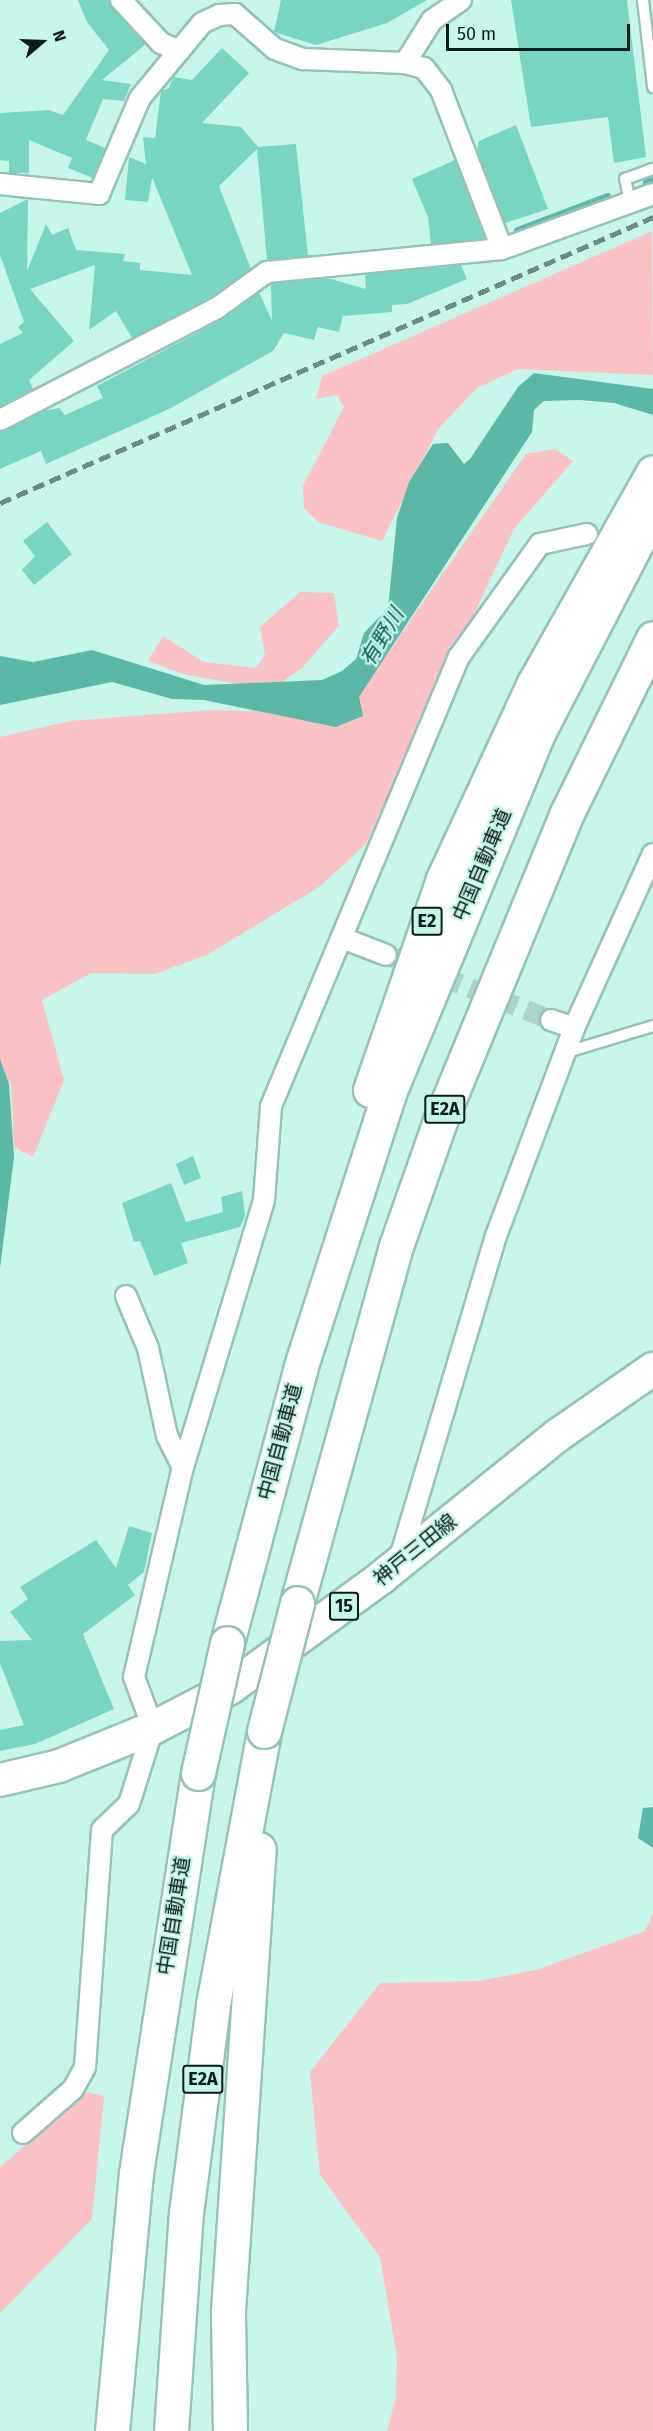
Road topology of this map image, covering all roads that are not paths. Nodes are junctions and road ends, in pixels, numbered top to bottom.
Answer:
1 (121, 0) edge
2 (643, 0) edge
3 (459, 1) edge
4 (179, 51) junction
5 (405, 63) junction
6 (653, 87) edge
7 (653, 169) edge
8 (0, 184) edge
9 (653, 194) edge
10 (630, 202) junction
11 (502, 249) junction
12 (0, 420) edge
13 (653, 472) edge
14 (643, 509) edge
15 (587, 534) dead end
16 (653, 638) edge
17 (653, 685) edge
18 (653, 854) edge
19 (342, 938) junction
20 (386, 955) tunnel mouth
21 (551, 1020) tunnel mouth
22 (653, 1026) edge
23 (574, 1028) junction
24 (564, 1054) junction
25 (126, 1296) dead end
26 (653, 1369) edge
27 (355, 1384) junction
28 (183, 1467) junction
29 (399, 1561) junction
30 (153, 1728) junction
31 (264, 1731) junction
32 (0, 1780) edge
33 (23, 2133) dead end
34 (112, 2431) edge
35 (171, 2431) edge
36 (230, 2431) edge

1 - 4 street
2 - 6 lane
3 - 5 street
4 - 5 street
4 - 8 street
5 - 11 street
7 - 10 lane
9 - 10 street
10 - 11 street
11 - 12 street
13 - 14 highway, 中国自動車道
14 - 34 highway, 中国自動車道, bridge
15 - 19 street
16 - 27 highway, E2A
17 - 27 highway
18 - 23 street
19 - 20 street
19 - 28 street
21 - 23 street
22 - 24 lane
23 - 24 street
24 - 29 street
25 - 28 street
26 - 29 main road, 神戸三田線 / 15
27 - 31 highway, E2A, bridge
28 - 30 street
29 - 30 main road, 神戸三田線 / 15
30 - 32 main road, 神戸三田線 / 15
30 - 33 street
31 - 35 highway, E2A
31 - 36 highway

